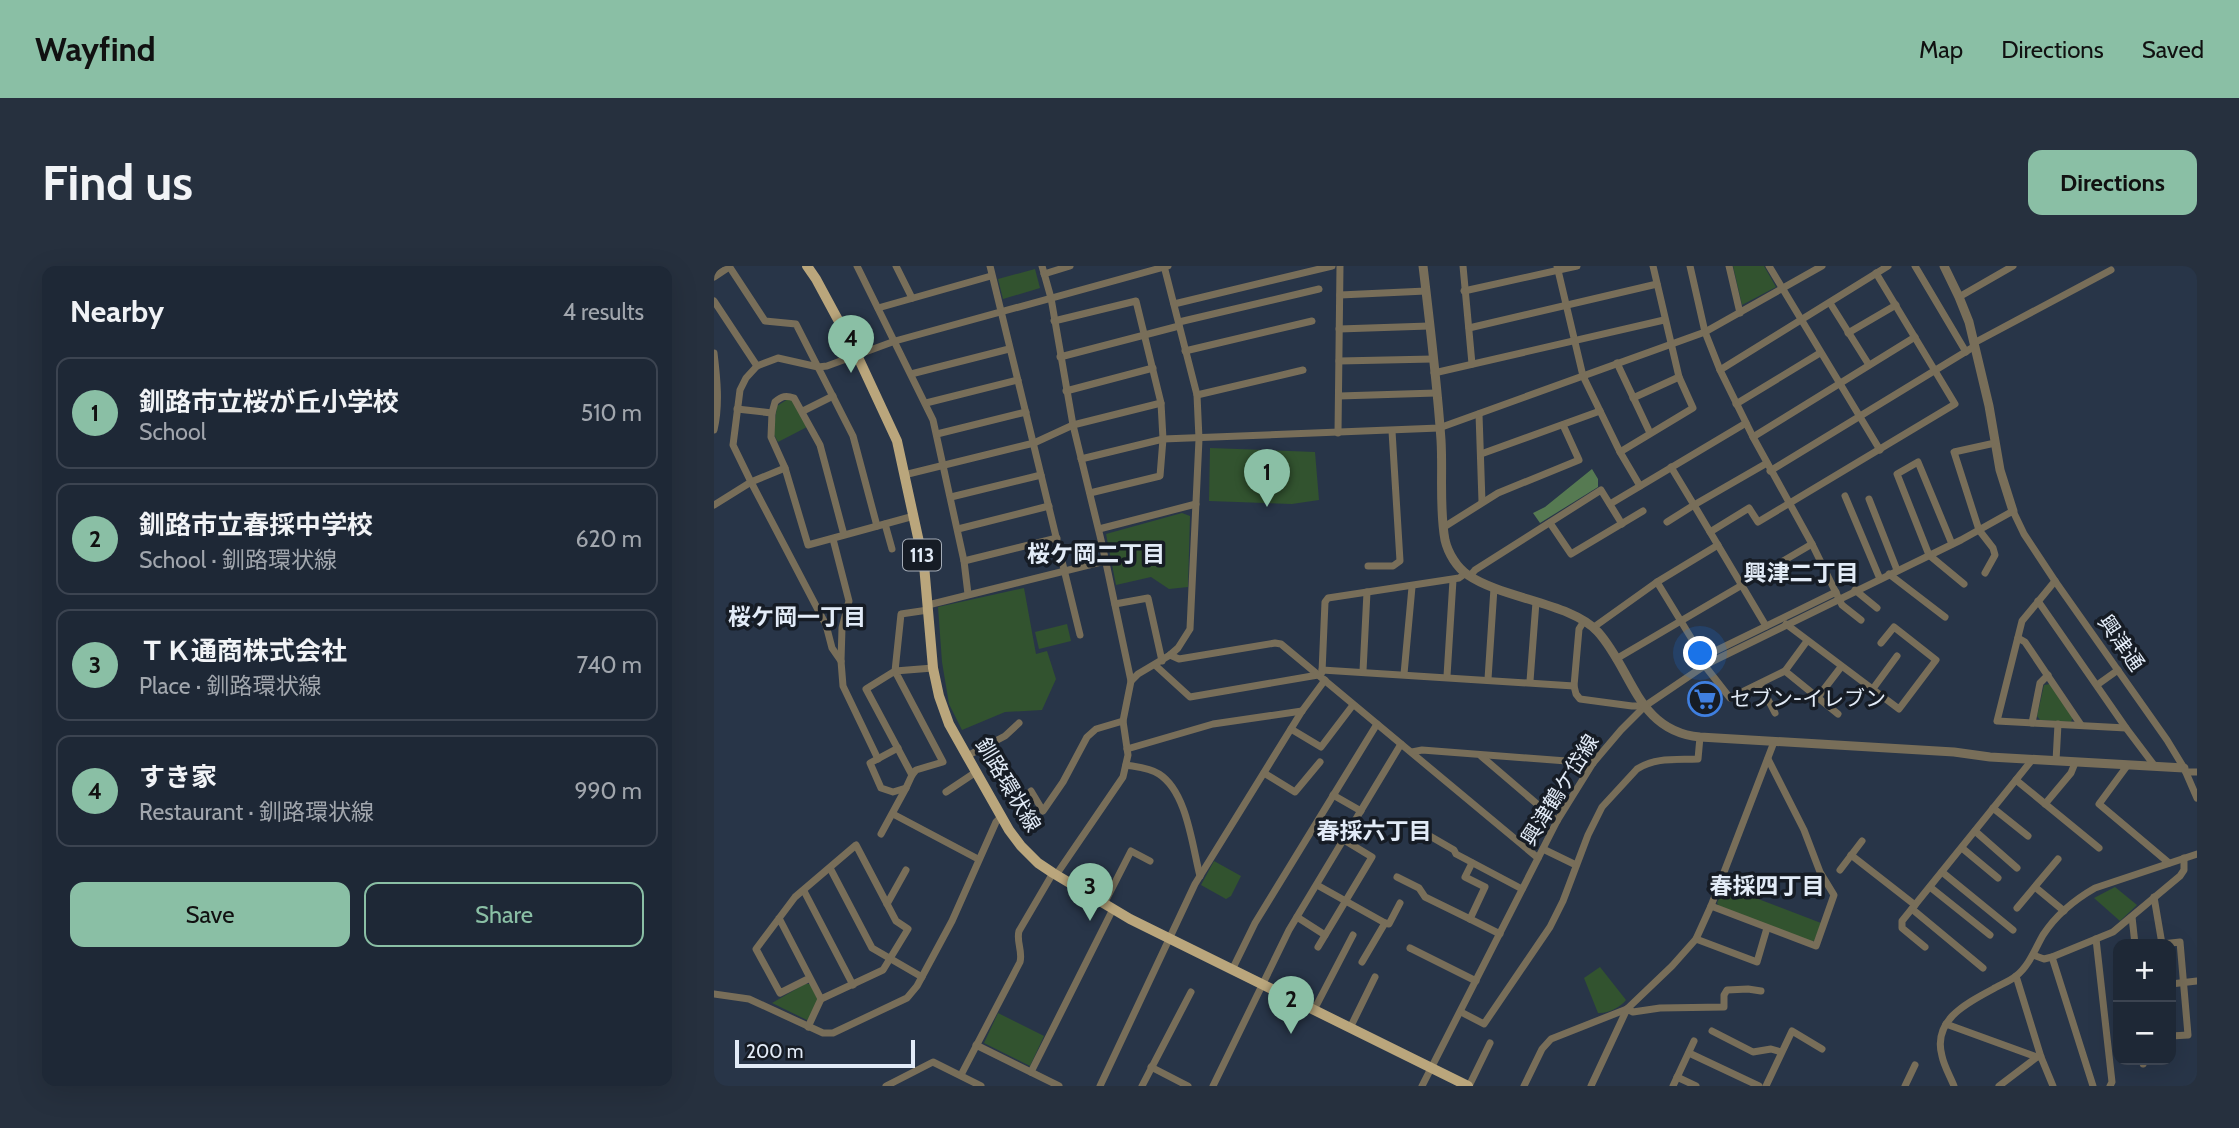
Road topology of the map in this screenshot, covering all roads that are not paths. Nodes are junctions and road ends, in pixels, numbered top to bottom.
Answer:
1 (807, 266) edge
2 (857, 266) edge
3 (990, 266) edge
4 (1070, 266) edge
5 (1166, 266) edge
6 (1332, 266) edge
7 (1340, 266) edge
8 (1423, 266) edge
9 (1462, 266) edge
10 (1577, 266) edge
11 (1653, 266) edge
12 (1689, 266) edge
13 (1729, 266) edge
14 (1769, 266) edge
15 (1822, 266) edge
16 (1888, 266) edge
17 (1915, 266) edge
18 (1944, 266) edge
19 (2013, 266) edge
20 (729, 267) edge
21 (900, 267) edge
22 (1317, 268) edge
23 (1558, 268) edge
24 (1043, 270) edge
25 (2112, 270) dead end
26 (1876, 274) junction
27 (991, 276) junction
28 (714, 277) edge
29 (1657, 284) junction
30 (1319, 289) dead end
31 (1782, 289) junction
32 (1426, 291) junction
33 (1464, 291) junction
34 (1340, 295) junction
35 (1959, 297) junction
36 (912, 298) junction
37 (1051, 298) junction
38 (714, 301) edge
39 (1830, 303) junction
40 (1174, 304) junction
41 (1565, 305) junction
42 (1896, 305) junction
43 (878, 308) junction
44 (1001, 312) junction
45 (1740, 313) junction
46 (1664, 320) junction
47 (1801, 320) junction
48 (1054, 321) junction
49 (1312, 321) dead end
50 (1179, 324) junction
51 (1429, 326) junction
52 (1469, 328) junction
53 (1339, 329) junction
54 (1705, 332) junction
55 (1849, 333) junction
56 (1144, 335) junction
57 (1915, 337) junction
58 (895, 341) junction
59 (1575, 341) junction
60 (1670, 345) junction
61 (1975, 345) junction
62 (1009, 349) junction
63 (1185, 351) junction
64 (1820, 352) junction
65 (1966, 352) junction
66 (714, 353) edge
67 (857, 355) junction
68 (1059, 357) junction
69 (1433, 359) junction
70 (1339, 361) junction
71 (1617, 363) junction
72 (1472, 364) junction
73 (1869, 365) junction
74 (757, 366) junction
75 (818, 367) junction
76 (1153, 369) junction
77 (1303, 370) dead end
78 (1720, 370) junction
79 (1935, 371) junction
80 (1434, 373) junction
81 (911, 374) junction
82 (1583, 376) junction
83 (1679, 377) junction
84 (1018, 380) junction
85 (1839, 384) junction
86 (1066, 391) junction
87 (1436, 393) junction
88 (1196, 395) junction
89 (833, 396) junction
90 (1339, 396) junction
91 (1633, 398) junction
92 (1161, 402) junction
93 (926, 403) junction
94 (1736, 404) junction
95 (737, 409) junction
96 (803, 411) junction
97 (1600, 411) junction
98 (1026, 412) junction
99 (772, 413) junction
100 (1479, 414) junction
101 (1858, 416) junction
102 (1746, 423) junction
103 (1073, 425) junction
104 (1563, 425) junction
105 (1439, 428) junction
106 (714, 430) edge
107 (1392, 431) junction
108 (1338, 433) junction
109 (1650, 433) junction
110 (937, 434) junction
111 (1752, 436) junction
112 (1163, 439) junction
113 (1199, 439) junction
114 (1034, 443) junction
115 (1995, 443) junction
116 (1880, 450) junction
117 (1620, 452) junction
118 (1481, 454) junction
119 (1081, 459) junction
120 (944, 466) junction
121 (1671, 467) junction
122 (1768, 467) junction
123 (785, 468) junction
124 (904, 475) junction
125 (1041, 475) junction
126 (751, 482) junction
127 (1640, 486) junction
128 (1090, 493) junction
129 (1845, 496) dead end
130 (951, 497) junction
131 (1869, 499) dead end
132 (1482, 502) junction
133 (1196, 504) junction
134 (1610, 504) junction
135 (1790, 504) junction
136 (714, 505) edge
137 (1694, 505) junction
138 (1049, 506) junction
139 (1643, 511) dead end
140 (2013, 511) junction
141 (914, 516) junction
142 (1667, 522) dead end
143 (1550, 523) junction
144 (1622, 524) junction
145 (881, 525) junction
146 (1444, 527) junction
147 (958, 529) junction
148 (1098, 529) junction
149 (1979, 530) junction
150 (1710, 532) junction
151 (844, 535) junction
152 (1057, 538) junction
153 (833, 539) junction
154 (1812, 544) junction
155 (1952, 544) junction
156 (1718, 545) junction
157 (892, 549) dead end
158 (1929, 555) junction
159 (964, 561) junction
160 (1105, 561) junction
161 (1368, 566) dead end
162 (1897, 570) junction
163 (1065, 571) junction
164 (1985, 573) dead end
165 (1889, 574) junction
166 (1468, 575) junction
167 (1880, 579) junction
168 (1453, 580) junction
169 (2055, 581) junction
170 (1657, 582) junction
171 (1964, 584) dead end
172 (1740, 585) junction
173 (1412, 587) junction
174 (1494, 588) junction
175 (1855, 590) junction
176 (1367, 592) junction
177 (968, 594) junction
178 (1838, 595) junction
179 (2038, 601) junction
180 (1536, 602) junction
181 (1115, 604) junction
182 (928, 608) junction
183 (1877, 608) dead end
184 (1945, 617) dead end
185 (1681, 620) junction
186 (1861, 620) dead end
187 (1584, 621) junction
188 (1786, 624) junction
189 (1766, 626) junction
190 (1594, 627) junction
191 (1080, 635) dead end
192 (2018, 638) junction
193 (1807, 642) junction
194 (1881, 643) dead end
195 (1170, 655) junction
196 (1897, 656) dead end
197 (1616, 659) junction
198 (841, 661) junction
199 (1705, 662) junction
200 (1159, 663) junction
201 (1841, 667) junction
202 (933, 668) junction
203 (2118, 670) junction
204 (895, 671) junction
205 (1363, 671) junction
206 (1785, 671) junction
207 (1404, 674) junction
208 (2048, 675) junction
209 (1322, 676) junction
210 (1447, 676) junction
211 (1488, 679) junction
212 (1131, 681) junction
213 (1530, 681) junction
214 (1760, 684) junction
215 (1574, 685) junction
216 (2097, 685) junction
217 (1872, 690) junction
218 (1818, 697) junction
219 (1353, 705) junction
220 (1645, 706) junction
221 (1302, 711) junction
222 (1775, 713) dead end
223 (1838, 714) dead end
224 (1123, 720) junction
225 (1019, 723) dead end
226 (2032, 723) junction
227 (1377, 724) junction
228 (2058, 724) junction
229 (2081, 725) junction
230 (2126, 728) junction
231 (1291, 729) junction
232 (1700, 737) junction
233 (1774, 742) junction
234 (1401, 744) junction
235 (898, 748) junction
236 (1127, 749) junction
237 (1412, 752) junction
238 (1480, 755) junction
239 (967, 756) junction
240 (878, 758) junction
241 (1768, 759) junction
242 (2032, 760) junction
243 (2056, 761) junction
244 (1320, 762) dead end
245 (1593, 763) junction
246 (2075, 763) junction
247 (1126, 765) junction
248 (2154, 765) junction
249 (2127, 766) junction
250 (2185, 770) junction
251 (976, 772) junction
252 (2197, 772) edge
253 (1264, 773) junction
254 (912, 775) junction
255 (2016, 780) junction
256 (906, 788) junction
257 (1031, 791) dead end
258 (946, 792) dead end
259 (1333, 795) junction
260 (2197, 798) edge
261 (2045, 804) junction
262 (1993, 808) junction
263 (1362, 811) junction
264 (893, 814) junction
265 (1002, 816) junction
266 (1557, 821) junction
267 (1416, 828) dead end
268 (1975, 831) junction
269 (881, 834) dead end
270 (2028, 836) dead end
271 (1344, 840) junction
272 (1862, 841) dead end
273 (1962, 848) junction
274 (2099, 848) dead end
275 (1543, 849) junction
276 (1851, 855) junction
277 (2197, 855) edge
278 (1538, 858) junction
279 (2184, 858) junction
280 (978, 859) junction
281 (2058, 859) dead end
282 (1150, 861) dead end
283 (1472, 863) junction
284 (2169, 863) junction
285 (1576, 865) junction
286 (830, 868) junction
287 (2017, 868) dead end
288 (906, 870) dead end
289 (1840, 870) dead end
290 (1942, 872) junction
291 (1055, 874) junction
292 (1200, 876) junction
293 (1397, 877) dead end
294 (1998, 877) dead end
295 (1317, 885) junction
296 (1930, 887) junction
297 (2035, 887) junction
298 (1522, 890) junction
299 (804, 891) junction
300 (2154, 897) junction
301 (1345, 902) junction
302 (1400, 903) dead end
303 (887, 904) junction
304 (1108, 906) junction
305 (1711, 906) junction
306 (1914, 907) junction
307 (2017, 908) dead end
308 (2064, 911) junction
309 (1297, 917) junction
310 (2132, 917) junction
311 (779, 918) junction
312 (1470, 919) junction
313 (1385, 923) junction
314 (1767, 928) junction
315 (2013, 930) dead end
316 (1325, 934) junction
317 (1500, 934) junction
318 (1353, 936) dead end
319 (1990, 936) dead end
320 (1168, 939) junction
321 (1696, 939) junction
322 (2096, 939) junction
323 (2134, 939) edge
324 (1318, 947) dead end
325 (1925, 947) dead end
326 (1410, 948) dead end
327 (2033, 955) junction
328 (2052, 957) junction
329 (892, 958) junction
330 (1362, 962) dead end
331 (1983, 968) dead end
332 (1232, 970) junction
333 (2016, 976) junction
334 (922, 977) junction
335 (1375, 977) dead end
336 (810, 978) junction
337 (1476, 981) junction
338 (2197, 981) edge
339 (2184, 983) junction
340 (2176, 984) edge
341 (853, 985) junction
342 (1262, 985) junction
343 (1761, 991) dead end
344 (1191, 992) dead end
345 (714, 994) edge
346 (821, 999) junction
347 (1627, 1009) junction
348 (1314, 1010) junction
349 (1461, 1013) junction
350 (1946, 1024) junction
351 (808, 1027) junction
352 (1350, 1028) junction
353 (1712, 1031) dead end
354 (2176, 1036) edge
355 (1694, 1041) dead end
356 (1490, 1043) dead end
357 (976, 1045) junction
358 (1822, 1049) dead end
359 (1781, 1052) junction
360 (1689, 1053) junction
361 (2039, 1057) junction
362 (1915, 1065) dead end
363 (1151, 1067) junction
364 (1431, 1068) junction
365 (1031, 1072) junction
366 (961, 1075) junction
367 (1677, 1077) junction
368 (896, 1082) junction
369 (886, 1086) edge
370 (904, 1086) edge
371 (981, 1086) edge
372 (1059, 1086) edge
373 (1100, 1086) edge
374 (1142, 1086) edge
375 (1188, 1086) edge
376 (1213, 1086) edge
377 (1422, 1086) edge
378 (1469, 1086) edge
379 (1524, 1086) edge
380 (1591, 1086) edge
381 (1672, 1086) edge
382 (1696, 1086) edge
383 (1759, 1086) edge
384 (1766, 1086) edge
385 (1905, 1086) edge
386 (1954, 1086) edge
387 (1998, 1086) edge
388 (2053, 1086) edge
389 (2093, 1086) edge
390 (2110, 1086) edge

1 - 67 main road, 釧路環状線 / 113
2 - 43 street
3 - 27 street
4 - 24 street
5 - 37 street
5 - 40 street
6 - 22 street
7 - 34 street
8 - 32 street
9 - 33 street
10 - 23 street
11 - 29 street
12 - 54 street
13 - 45 street
14 - 31 street
15 - 31 street
16 - 26 street
17 - 65 street
18 - 35 street
19 - 35 street
20 - 28 street
20 - 75 street
21 - 36 street
22 - 40 street
23 - 33 street
23 - 41 street
24 - 37 street
25 - 61 street
26 - 39 street
26 - 42 street
27 - 36 street
27 - 44 street
29 - 41 street
29 - 46 street
30 - 50 street
31 - 45 street
31 - 47 street
32 - 34 street
32 - 51 street
33 - 52 street
34 - 53 street
35 - 61 street
36 - 43 street
37 - 44 street
37 - 48 street
38 - 74 street
39 - 47 street
39 - 55 street
40 - 50 street
41 - 52 street
41 - 59 street
42 - 55 street
42 - 57 street
43 - 58 street
44 - 58 street
44 - 62 street
45 - 54 street
46 - 59 street
46 - 60 street
47 - 64 street
47 - 78 street
48 - 56 street
48 - 68 street
49 - 63 street
50 - 56 street
50 - 63 street
51 - 53 street
51 - 69 street
52 - 72 street
53 - 70 street
54 - 60 street
54 - 78 street
55 - 73 street
56 - 68 street
56 - 76 street
57 - 73 street
57 - 79 street
58 - 67 street
58 - 81 street
59 - 72 street
59 - 82 street
60 - 71 street
60 - 83 street
61 - 65 street
61 - 115 street
62 - 81 street
62 - 84 street
63 - 88 street
64 - 85 street
64 - 94 street
65 - 79 street
66 - 106 street
67 - 75 street
67 - 124 main road, 釧路環状線 / 113
68 - 86 street
69 - 70 street
69 - 80 street
70 - 90 street
71 - 82 street
71 - 91 street
72 - 80 street
73 - 85 street
74 - 75 street
74 - 95 street
75 - 89 street
76 - 86 street
76 - 92 street
77 - 88 street
78 - 94 street
79 - 101 street
79 - 116 street
80 - 87 street
81 - 93 street
82 - 97 street
82 - 100 street
83 - 91 street
83 - 109 street
84 - 93 street
84 - 98 street
85 - 101 street
85 - 111 street
86 - 103 street
87 - 90 street
87 - 105 street
88 - 113 street
89 - 96 street
89 - 145 street
90 - 108 street
91 - 109 street
92 - 103 street
92 - 112 street
93 - 110 street
94 - 102 street
95 - 99 street
95 - 126 street
96 - 99 street
96 - 151 street
97 - 104 street
97 - 117 street
98 - 110 street
98 - 114 street
99 - 123 street
100 - 105 street
100 - 118 street
101 - 116 street
101 - 122 street
102 - 111 street
102 - 121 street
103 - 114 street
103 - 119 street
104 - 118 street
104 - 132 street
105 - 107 street
105 - 146 street
107 - 108 street
107 - 161 street
108 - 113 street
109 - 117 street
110 - 120 street
111 - 122 street
112 - 113 street
112 - 119 street
112 - 128 street
113 - 133 street
114 - 120 street
114 - 125 street
115 - 140 street
115 - 149 street
116 - 135 street
117 - 127 street
118 - 132 street
119 - 128 street
120 - 124 street
120 - 130 street
121 - 127 street
121 - 137 street
122 - 135 street
122 - 137 street
123 - 126 street
123 - 153 street
124 - 141 main road, 釧路環状線 / 113
125 - 130 street
125 - 138 street
126 - 136 street
126 - 198 street
127 - 134 street
128 - 148 street
129 - 167 street
130 - 147 street
131 - 162 street
132 - 146 street
133 - 148 street
133 - 195 street
134 - 143 street
134 - 144 street
135 - 150 street
135 - 154 street
137 - 142 street
137 - 150 street
138 - 147 street
138 - 152 street
139 - 144 street
140 - 149 street, 興津鶴ケ岱線
140 - 169 street, 興津通
141 - 145 street
141 - 182 main road, 釧路環状線 / 113
143 - 144 street
143 - 166 street
145 - 151 street
145 - 157 street
146 - 166 street
147 - 159 street
148 - 160 street
149 - 155 street, 興津鶴ケ岱線
149 - 164 street
150 - 156 street
151 - 153 street
152 - 159 street
152 - 163 street
153 - 198 street
154 - 172 street
154 - 178 street
155 - 158 street, 興津鶴ケ岱線
155 - 158 street
156 - 170 street
156 - 172 street
158 - 162 street, 興津鶴ケ岱線
158 - 171 street
159 - 177 street
160 - 163 street
160 - 181 street
162 - 165 street, 興津鶴ケ岱線
163 - 177 street
163 - 191 street
165 - 167 street, 興津鶴ケ岱線
165 - 184 street
166 - 168 street
166 - 174 street
167 - 175 street, 興津鶴ケ岱線
168 - 173 street
168 - 210 street
169 - 179 street
169 - 203 street, 興津通
170 - 185 street
170 - 190 street
172 - 185 street
172 - 189 street
173 - 176 street
173 - 207 street
174 - 180 street
174 - 211 street
175 - 178 street, 興津鶴ケ岱線
175 - 183 street
176 - 205 street
176 - 209 street
177 - 182 street
178 - 186 street
178 - 188 street, 興津鶴ケ岱線
178 - 189 street
179 - 192 street
179 - 216 street
180 - 187 street
180 - 213 street
181 - 200 street
181 - 212 street
182 - 202 main road, 釧路環状線 / 113
182 - 204 street
185 - 197 street
185 - 199 street
187 - 190 street
187 - 215 street
188 - 193 street
188 - 199 street, 興津鶴ケ岱線
189 - 199 street
190 - 197 street
192 - 208 street
192 - 226 street
193 - 201 street
193 - 206 street
194 - 217 street
195 - 200 street
195 - 209 street
196 - 217 street
197 - 220 street
198 - 240 street
199 - 214 street
199 - 220 street, 興津鶴ケ岱線
200 - 209 street
200 - 212 street
201 - 217 street
201 - 218 street
202 - 204 street
202 - 239 main road, 釧路環状線 / 113
203 - 216 street
203 - 250 street, 興津通
204 - 235 street
204 - 254 street
205 - 207 street
205 - 209 street
206 - 214 street
206 - 218 street
207 - 210 street
208 - 226 street
208 - 229 street
209 - 219 street
209 - 221 street
210 - 211 street
211 - 213 street
212 - 224 street
213 - 215 street
214 - 222 street
215 - 220 street
216 - 230 street
218 - 223 street
219 - 227 street
219 - 231 street
220 - 232 street
220 - 245 street, 興津鶴ケ岱線
221 - 231 street
221 - 236 street
224 - 236 street
224 - 257 street
225 - 239 street
226 - 228 street
227 - 234 street
227 - 259 street
228 - 229 street
228 - 243 street
229 - 230 street
230 - 248 street
231 - 253 street
232 - 233 street
232 - 285 street
233 - 241 street
233 - 242 street
234 - 237 street
234 - 263 street
235 - 240 street
235 - 254 street
236 - 247 street
237 - 238 street
237 - 278 street
238 - 245 street
238 - 266 street
239 - 251 main road, 釧路環状線 / 113
240 - 256 street
241 - 305 street
241 - 314 street
242 - 243 street
242 - 255 street
243 - 246 street
244 - 253 street
245 - 266 street, 興津鶴ケ岱線
246 - 249 street
246 - 261 street
247 - 291 street
247 - 292 street
248 - 249 street
248 - 250 street
249 - 284 street
250 - 252 street
250 - 260 street, 興津通
251 - 258 street
251 - 265 main road, 釧路環状線 / 113
253 - 292 street
254 - 256 street
255 - 261 street
255 - 262 street
256 - 264 street
259 - 263 street
259 - 332 street
261 - 274 street
262 - 268 street
262 - 270 street
263 - 271 street
264 - 269 street
264 - 280 street
265 - 280 street
265 - 291 main road, 釧路環状線 / 113
266 - 275 street, 興津鶴ケ岱線
267 - 283 street
268 - 273 street
268 - 287 street
271 - 295 street
271 - 301 street
272 - 276 street
273 - 290 street
273 - 294 street
275 - 278 street, 興津鶴ケ岱線
275 - 285 street
276 - 289 street
276 - 306 street
277 - 279 street
278 - 298 street, 興津鶴ケ岱線
279 - 284 street
279 - 300 street
280 - 334 street
281 - 297 street
282 - 304 street
283 - 298 street
283 - 312 street
284 - 308 street
285 - 349 street
286 - 299 street
286 - 303 street
286 - 329 street
288 - 303 street
290 - 296 street
290 - 315 street
291 - 304 main road, 釧路環状線 / 113
291 - 357 street
292 - 320 street
293 - 312 street
295 - 301 street
295 - 309 street
296 - 306 street
296 - 319 street
297 - 307 street
297 - 308 street
298 - 317 street, 興津鶴ケ岱線
299 - 311 street
299 - 341 street
300 - 310 street
300 - 339 street
301 - 313 street
301 - 316 street
302 - 313 street
303 - 329 street
304 - 320 main road, 釧路環状線 / 113
304 - 365 street
305 - 314 street
305 - 321 street
306 - 325 street
306 - 331 street
308 - 327 street
309 - 316 street
309 - 342 street
310 - 322 street
310 - 323 street
311 - 336 street
311 - 336 street
312 - 317 street
313 - 330 street
314 - 321 street
316 - 324 street
317 - 337 street, 興津鶴ケ岱線
318 - 348 street
320 - 332 main road, 釧路環状線 / 113
320 - 373 street
321 - 347 street
322 - 328 street
322 - 390 street
326 - 337 street
327 - 328 street
327 - 333 street
328 - 389 street
329 - 334 street
329 - 341 street
332 - 342 main road, 釧路環状線 / 113
333 - 350 street
333 - 361 street
334 - 351 street
335 - 352 street
336 - 346 street
337 - 349 street, 興津鶴ケ岱線
338 - 339 street
339 - 340 street
339 - 354 street
341 - 346 street
342 - 348 main road, 釧路環状線 / 113
342 - 376 street
343 - 347 street
344 - 363 street
345 - 351 street
346 - 351 street
347 - 379 street
347 - 380 street
348 - 352 main road, 釧路環状線 / 113
349 - 364 street, 興津鶴ケ岱線
350 - 361 street
350 - 386 street
352 - 364 main road, 釧路環状線 / 113
353 - 359 street
355 - 360 street
356 - 378 street
357 - 365 street
357 - 366 street
358 - 359 street
359 - 384 street
360 - 367 street
360 - 383 street
361 - 387 street
361 - 388 street
362 - 385 street
363 - 374 street
363 - 375 street
364 - 377 street, 興津鶴ケ岱線
364 - 378 main road, 釧路環状線 / 113
365 - 372 street
366 - 368 street
366 - 371 street
367 - 381 street
367 - 382 street
368 - 369 street
368 - 370 street

